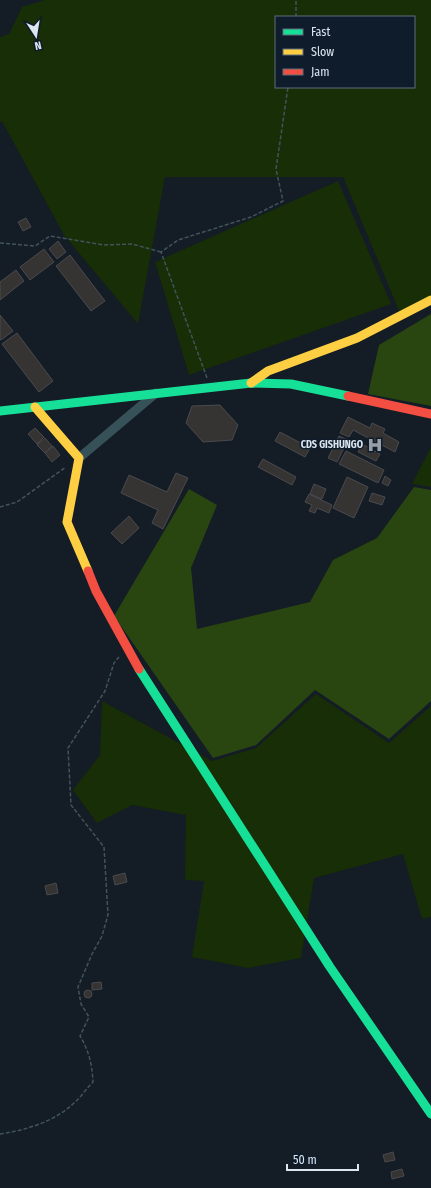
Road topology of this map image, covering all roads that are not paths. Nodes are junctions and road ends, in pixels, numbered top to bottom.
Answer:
1 (431, 300) edge
2 (251, 383) junction
3 (156, 393) junction
4 (35, 407) junction
5 (0, 411) edge
6 (431, 414) edge
7 (79, 458) junction
8 (431, 1114) edge

1 - 2 street
2 - 3 street
2 - 6 street
3 - 4 street
3 - 7 street
4 - 5 street
4 - 7 street
7 - 8 street

